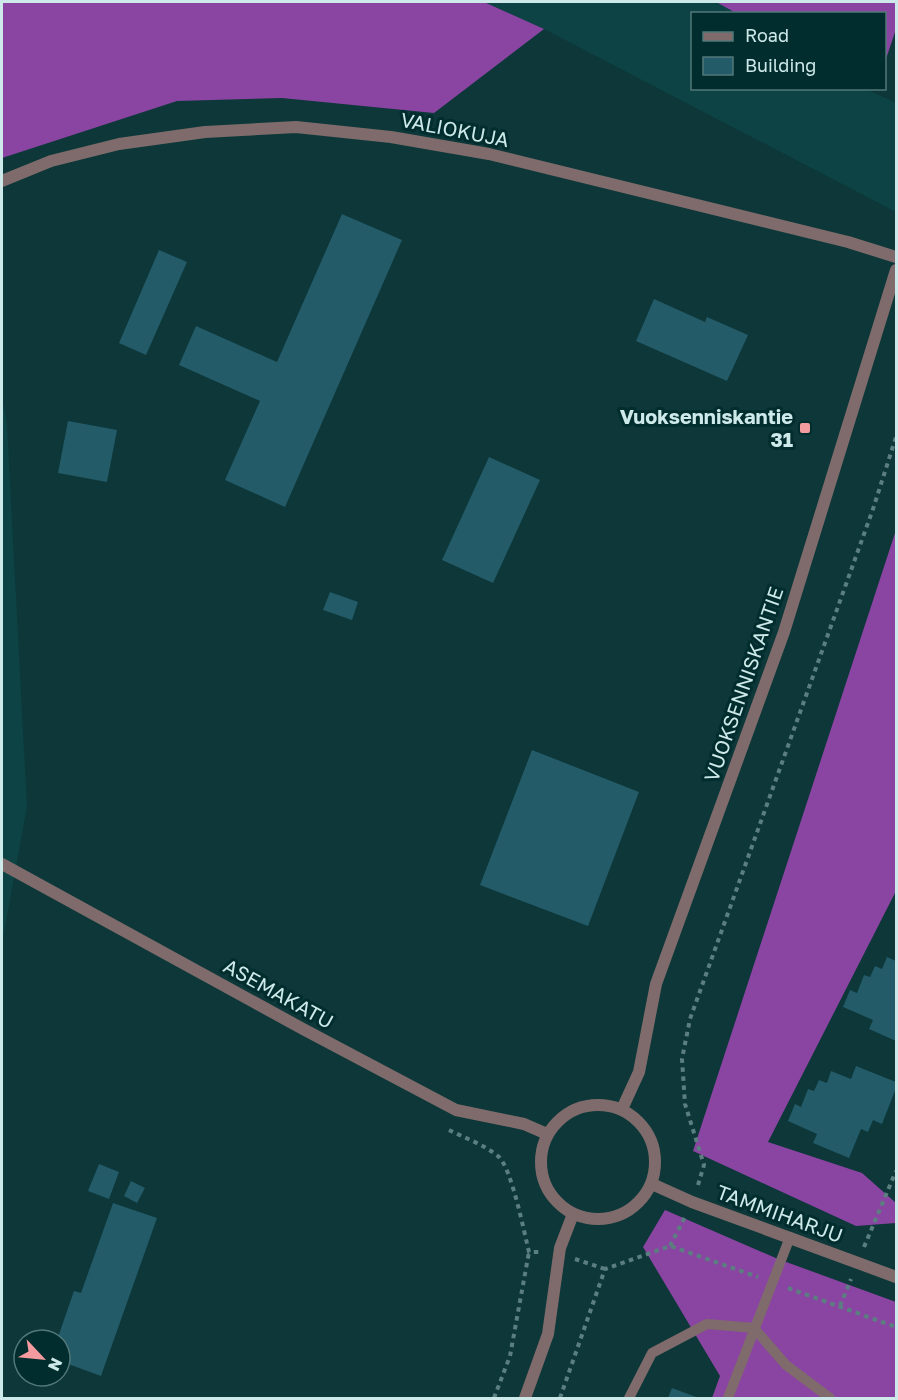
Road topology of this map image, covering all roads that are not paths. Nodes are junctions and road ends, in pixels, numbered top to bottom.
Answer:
1 (2, 181) edge
2 (897, 257) edge
3 (897, 270) edge
4 (2, 864) edge
5 (622, 1109) junction
6 (547, 1134) junction
7 (652, 1184) junction
8 (573, 1214) junction
9 (790, 1237) junction
10 (897, 1277) edge
11 (754, 1328) junction
12 (525, 1398) edge
13 (628, 1398) edge
14 (728, 1398) edge
15 (830, 1398) edge

1 - 2 street, VALIOKUJA
3 - 5 street, VUOKSENNISKANTIE
4 - 6 street, ASEMAKATU
5 - 6 street
5 - 7 street
6 - 8 street
7 - 8 street
7 - 9 street, TAMMIHARJU
8 - 12 street
9 - 10 street, TAMMIHARJU
9 - 11 lane
11 - 13 lane
11 - 14 lane
11 - 15 lane

